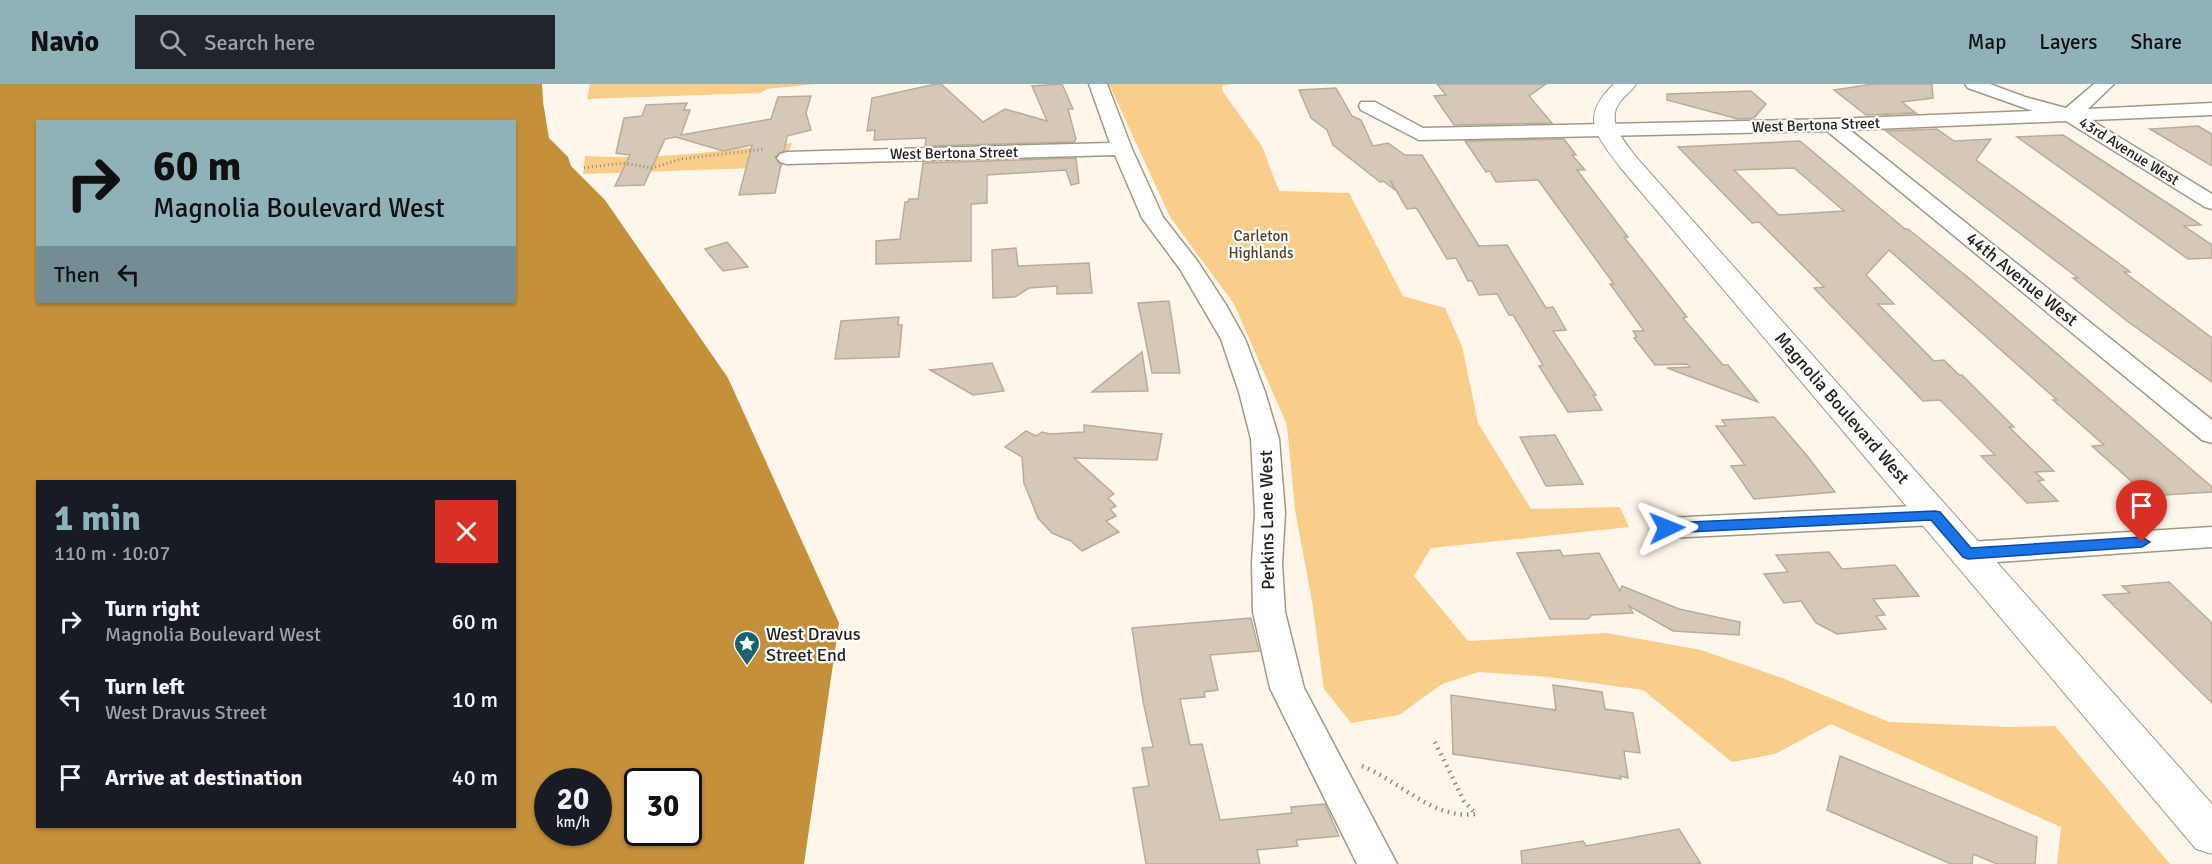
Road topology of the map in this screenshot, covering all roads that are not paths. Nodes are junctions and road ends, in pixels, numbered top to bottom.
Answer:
1 (1098, 84) edge
2 (1626, 84) edge
3 (1974, 84) edge
4 (2105, 84) edge
5 (1368, 106) dead end
6 (2212, 109) edge
7 (2070, 115) junction
8 (1832, 125) junction
9 (1604, 130) junction
10 (1122, 149) junction
11 (787, 158) dead end
12 (2212, 202) edge
13 (2212, 434) edge
14 (1935, 515) junction
15 (1667, 528) dead end
16 (2212, 537) edge
17 (1968, 553) junction
18 (2212, 835) edge
19 (1377, 864) edge

1 - 10 street, Perkins Lane West
2 - 9 street
3 - 7 street, 43rd Avenue West
4 - 7 street
5 - 9 street, West Bertona Street
6 - 7 street, West Bertona Street
7 - 8 street, West Bertona Street
7 - 12 street, 43rd Avenue West
8 - 9 street, West Bertona Street
8 - 13 street, 44th Avenue West
9 - 14 street, Magnolia Boulevard West
10 - 11 street, West Bertona Street
10 - 19 street, Perkins Lane West
14 - 15 street
14 - 17 street, Magnolia Boulevard West
16 - 17 street
17 - 18 street, Magnolia Boulevard West

